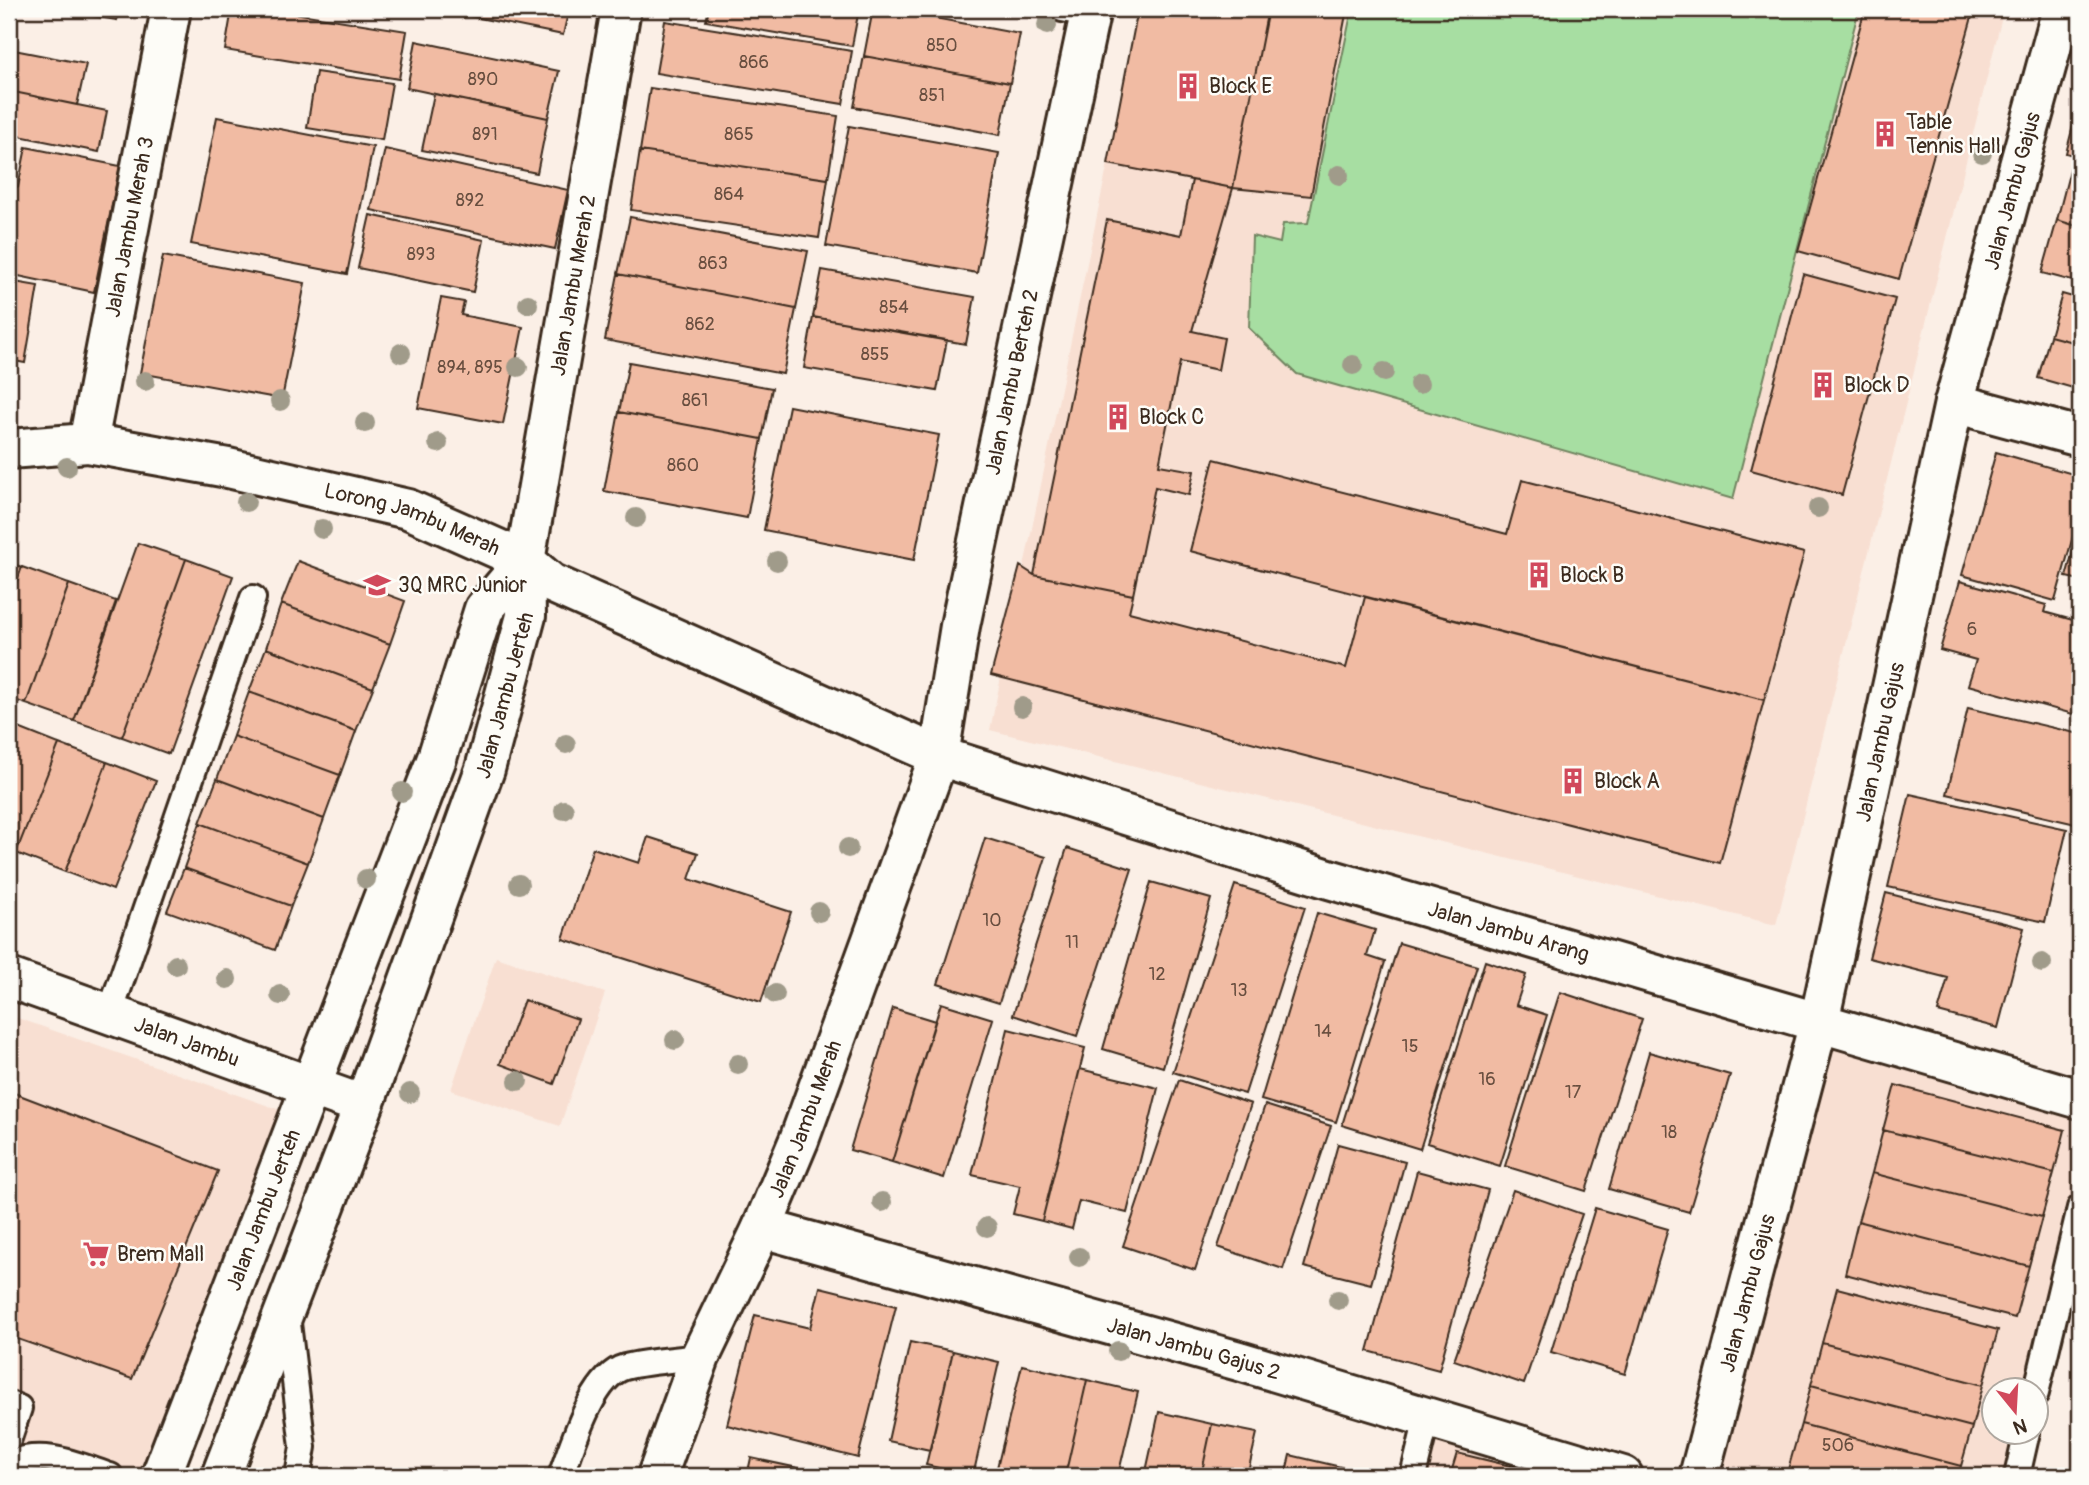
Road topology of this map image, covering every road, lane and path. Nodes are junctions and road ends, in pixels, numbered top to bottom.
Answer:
1 (172, 9) edge
2 (621, 9) edge
3 (2062, 9) edge
4 (1081, 11) edge
5 (1954, 403) junction
6 (2080, 437) edge
7 (88, 443) junction
8 (9, 449) edge
9 (525, 561) junction
10 (253, 598) dead end
11 (939, 756) junction
12 (9, 978) edge
13 (110, 1013) junction
14 (1819, 1022) junction
15 (311, 1086) junction
16 (2080, 1099) edge
17 (363, 1105) junction
18 (2080, 1208) edge
19 (762, 1228) junction
20 (286, 1307) junction
21 (700, 1357) junction
22 (2040, 1376) edge
23 (9, 1404) edge
24 (1427, 1418) junction
25 (9, 1438) edge
26 (2024, 1446) edge
27 (9, 1463) edge
28 (110, 1476) edge
29 (160, 1476) edge
30 (221, 1476) edge
31 (299, 1476) edge
32 (561, 1476) edge
33 (657, 1476) edge
34 (1413, 1476) edge
35 (1623, 1476) edge
36 (1699, 1476) edge
37 (2017, 1476) edge

1 - 7 street, Jalan Jambu Merah 3
2 - 9 street, Jalan Jambu Merah 2
3 - 5 street, Jalan Jambu Gajus
4 - 11 street, Jalan Jambu Berteh 2
5 - 6 street
5 - 14 street, Jalan Jambu Gajus
7 - 8 street, Lorong Jambu Merah
7 - 9 street, Lorong Jambu Merah
9 - 11 street, Lorong Jambu Merah
9 - 15 street, Jalan Jambu Jerteh
9 - 17 street, Jalan Jambu Jerteh
10 - 13 lane
11 - 14 street, Jalan Jambu Arang
11 - 19 street, Jalan Jambu Merah
12 - 13 street, Jalan Jambu
13 - 15 street, Jalan Jambu
14 - 16 street, Jalan Jambu Arang
14 - 36 street, Jalan Jambu Gajus
15 - 17 street, Jalan Jambu
15 - 29 street, Jalan Jambu Jerteh
17 - 20 street, Jalan Jambu Jerteh
18 - 22 lane
19 - 21 street, Jalan Jambu Merah
19 - 24 street, Jalan Jambu Gajus 2
20 - 30 street, Jalan Jambu Jerteh
20 - 31 lane
21 - 32 lane
21 - 33 street, Jalan Jambu Merah
23 - 25 lane
24 - 34 lane
24 - 35 street, Jalan Jambu Gajus 2
26 - 37 lane
27 - 28 lane

